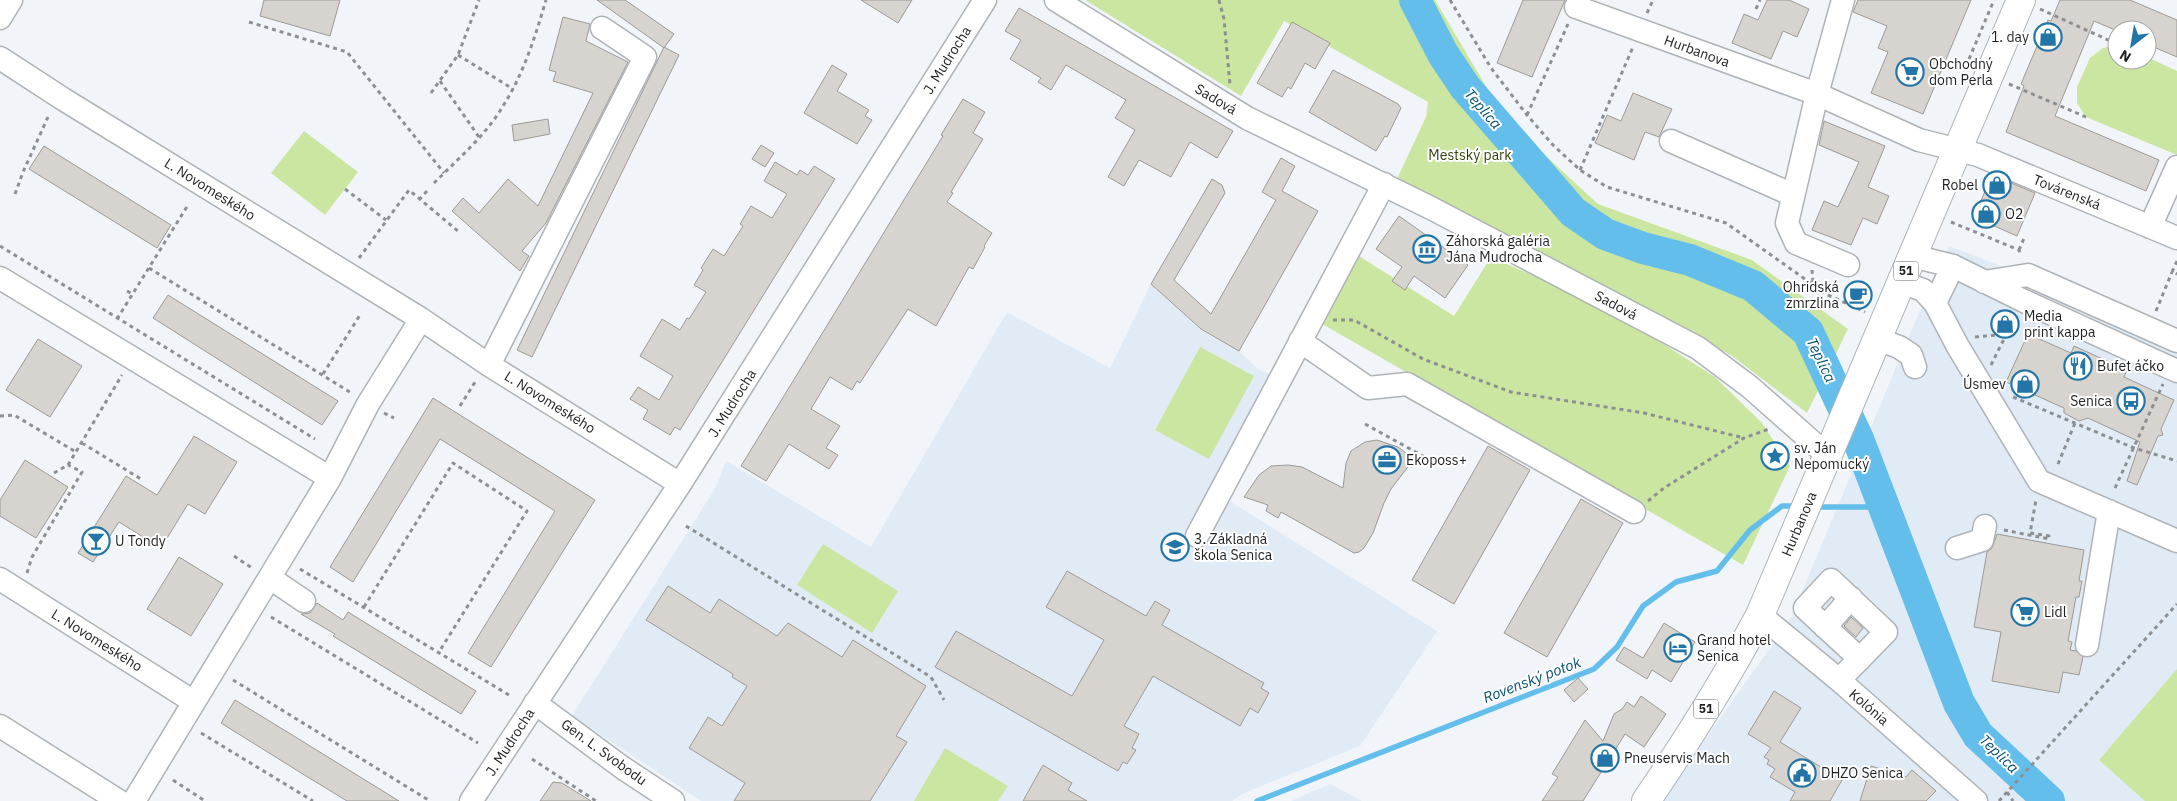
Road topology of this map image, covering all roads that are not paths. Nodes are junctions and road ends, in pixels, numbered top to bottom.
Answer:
1 (11, 0) edge
2 (985, 0) edge
3 (1056, 0) edge
4 (1843, 0) edge
5 (2031, 5) edge
6 (1576, 7) road end
7 (0, 18) edge
8 (602, 28) dead end
9 (0, 58) edge
10 (1817, 94) junction
11 (1671, 141) dead end
12 (1957, 148) junction
13 (2177, 167) edge
14 (1384, 184) junction
15 (1793, 195) junction
16 (2150, 226) junction
17 (2177, 238) edge
18 (1912, 256) junction
19 (1848, 265) dead end
20 (1952, 266) junction
21 (0, 278) edge
22 (1901, 282) junction
23 (1984, 282) junction
24 (1935, 303) junction
25 (421, 319) junction
26 (1877, 339) junction
27 (1300, 341) junction
28 (2177, 341) edge
29 (490, 365) junction
30 (1915, 367) dead end
31 (2170, 377) edge
32 (1831, 446) junction
33 (330, 478) junction
34 (680, 484) junction
35 (2109, 511) junction
36 (1634, 512) road end
37 (1985, 526) road end
38 (1197, 536) dead end
39 (2177, 541) edge
40 (1957, 548) dead end
41 (270, 578) junction
42 (0, 579) edge
43 (304, 600) dead end
44 (1760, 615) junction
45 (1838, 639) junction
46 (2087, 645) dead end
47 (1839, 680) junction
48 (194, 702) junction
49 (535, 703) junction
50 (0, 726) edge
51 (1652, 799) edge
52 (119, 801) edge
53 (134, 801) edge
54 (471, 801) edge
55 (673, 801) edge
56 (1976, 801) edge

1 - 7 street
2 - 34 street, J. Mudrocha
3 - 14 street, Sadová
4 - 10 street
5 - 12 main road, Hurbanova / 51
6 - 10 street, Hurbanova
8 - 29 street
9 - 25 street, L. Novomeského
10 - 12 street, Hurbanova
10 - 15 street
11 - 15 street
12 - 16 street, Továrenská
12 - 18 main road, Hurbanova / 51
13 - 16 street
14 - 27 street
14 - 32 street, Sadová
15 - 19 street
16 - 17 street, Továrenská
18 - 20 street
18 - 22 main road, Hurbanova / 51
20 - 23 street
20 - 24 street
21 - 33 street
22 - 24 street
22 - 26 main road, Hurbanova / 51
23 - 28 street
23 - 31 street
24 - 35 street
25 - 29 street, L. Novomeského
25 - 33 street
26 - 30 street
26 - 32 main road, Hurbanova / 51
27 - 36 street
27 - 38 street
29 - 34 street, L. Novomeského
32 - 44 main road, Hurbanova / 51
33 - 41 street
34 - 49 street, J. Mudrocha
35 - 39 street
35 - 46 street
37 - 40 street
41 - 43 street
41 - 48 street
42 - 48 street, L. Novomeského
44 - 47 street, Kolónia
44 - 51 main road, Hurbanova / 51
45 - 45 street
45 - 47 street
47 - 56 street, Kolónia
48 - 53 street
49 - 54 street, J. Mudrocha
49 - 55 street, Gen. L. Svobodu
50 - 52 street

